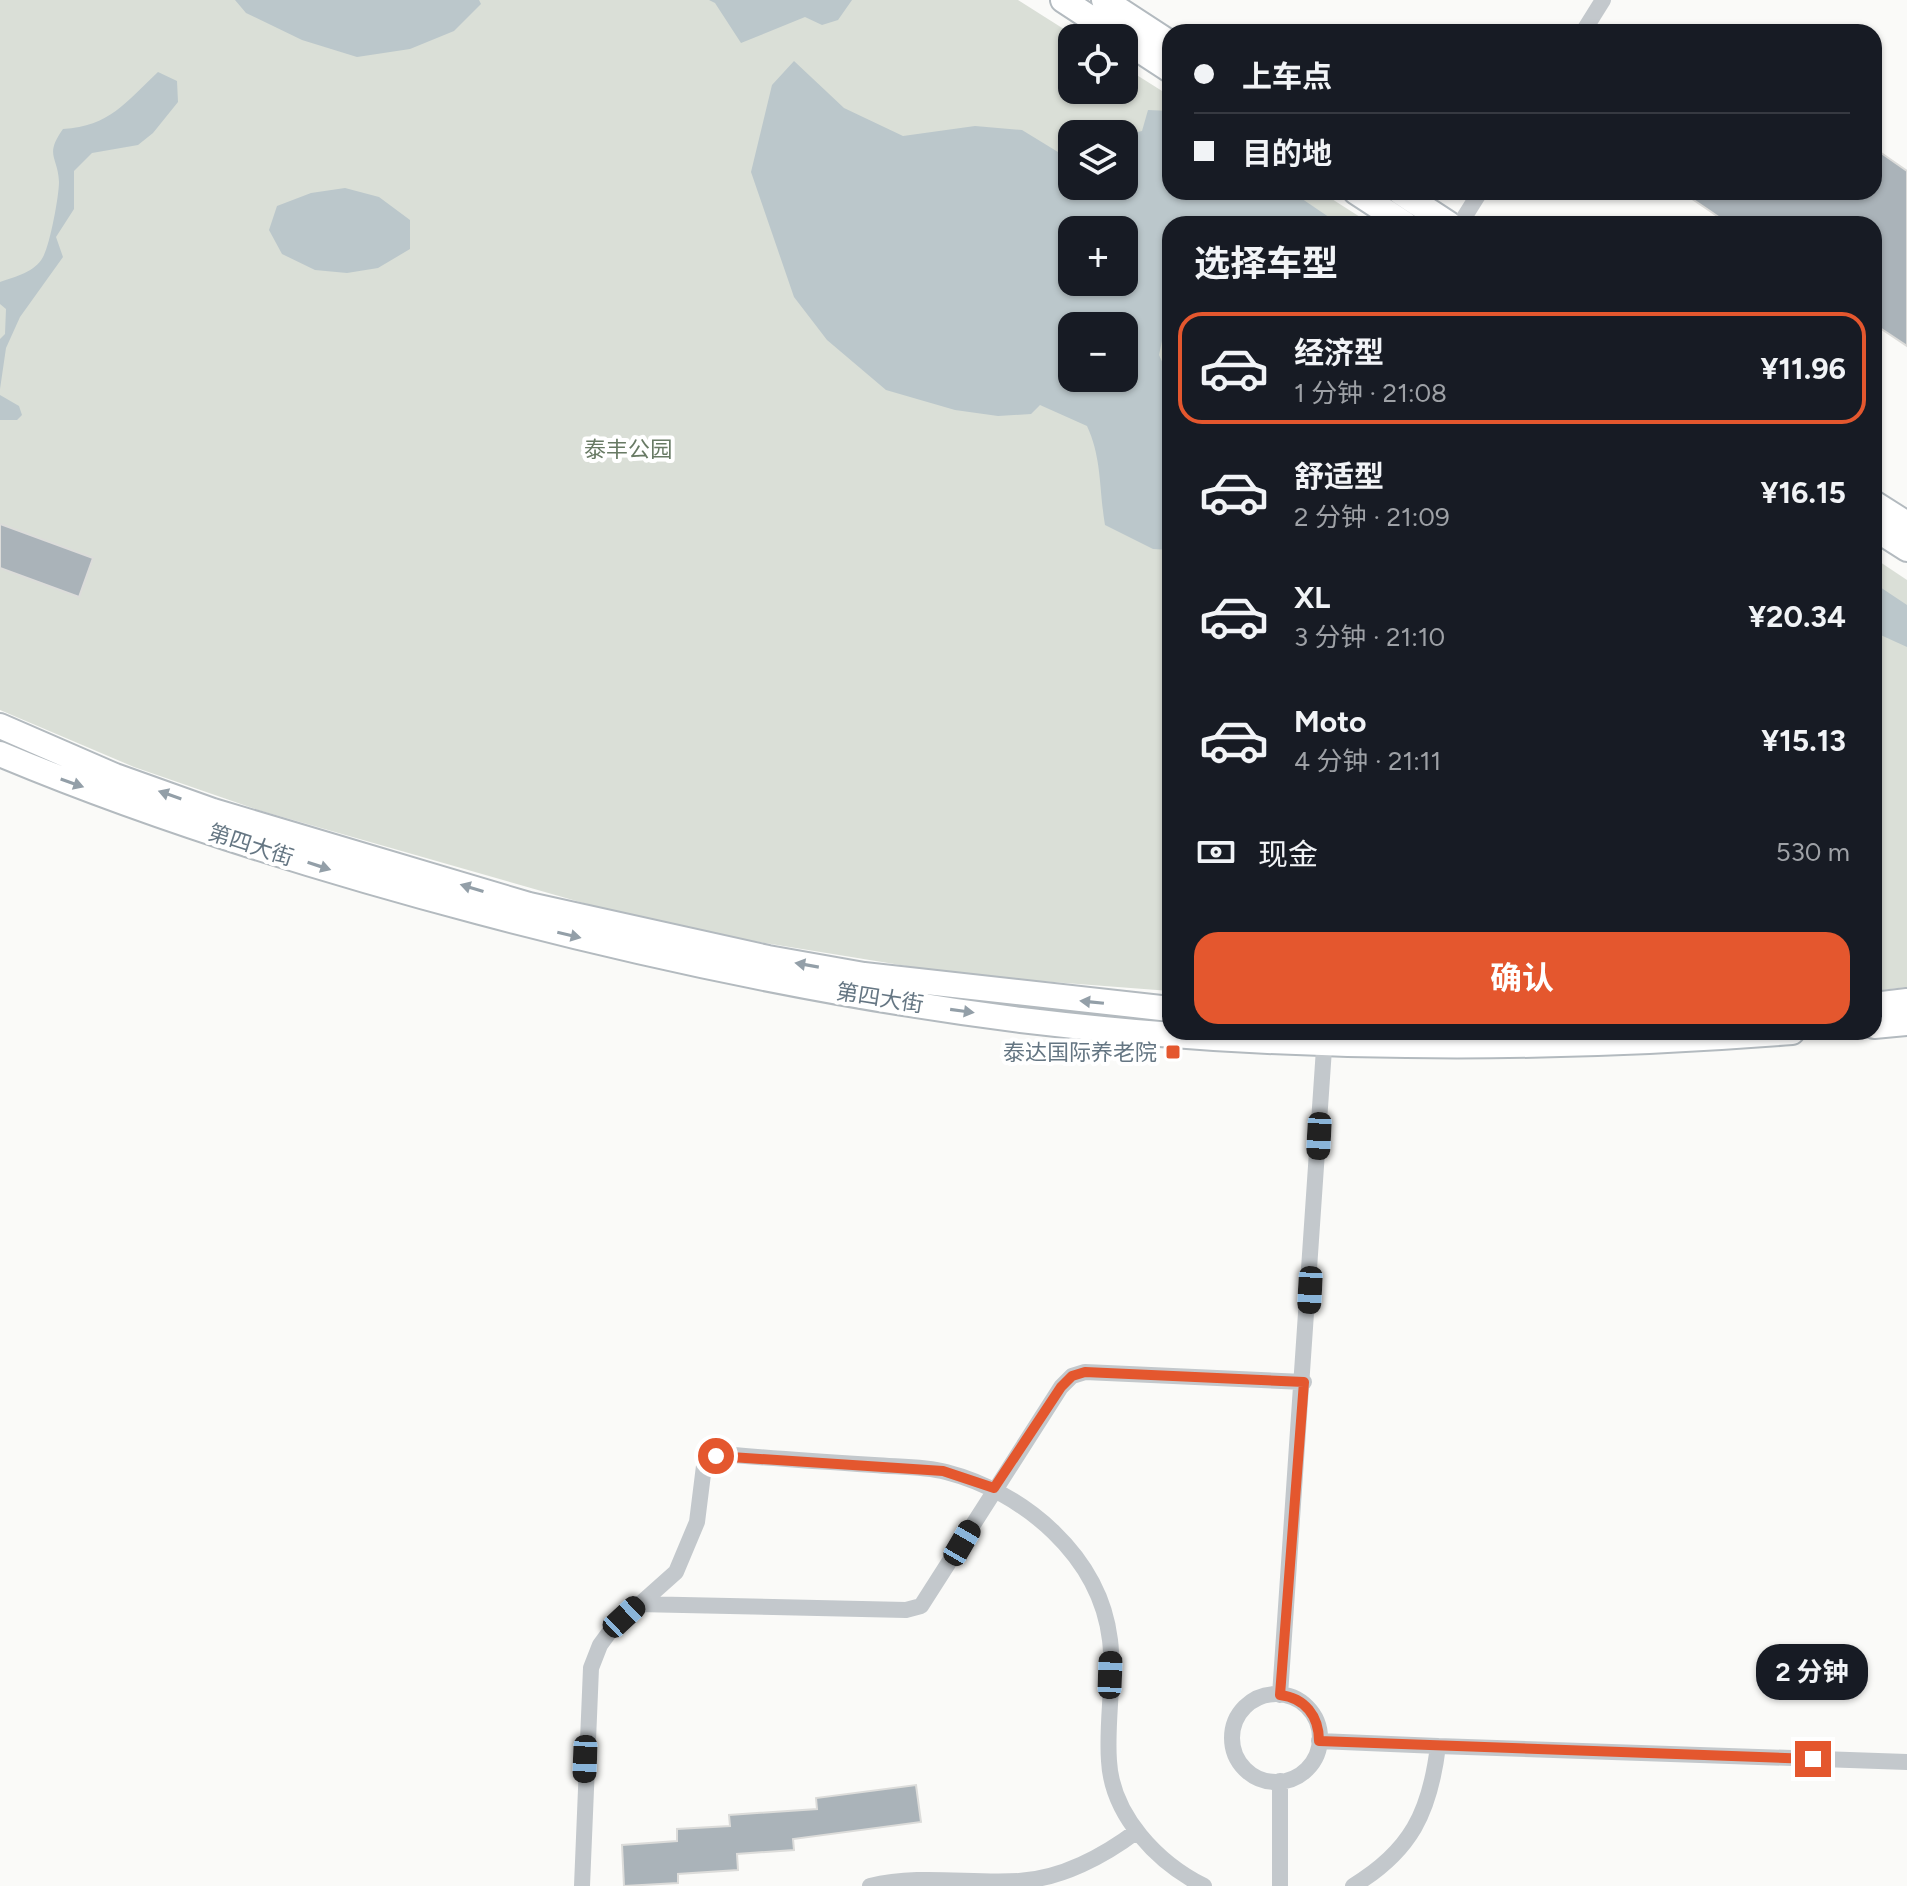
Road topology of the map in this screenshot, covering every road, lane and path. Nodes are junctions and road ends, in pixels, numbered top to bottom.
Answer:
1 (1063, 0) edge
2 (1104, 0) edge
3 (1603, 0) edge
4 (1100, 24) edge
5 (1588, 24) edge
6 (1162, 38) edge
7 (1138, 49) edge
8 (1162, 65) edge
9 (1368, 200) edge
10 (1412, 200) edge
11 (1393, 216) edge
12 (1437, 216) edge
13 (1882, 508) edge
14 (1907, 524) edge
15 (1882, 533) edge
16 (1907, 549) edge
17 (0, 726) edge
18 (0, 754) edge
19 (1907, 1001) edge
20 (1882, 1004) edge
21 (1162, 1008) edge
22 (1907, 1023) edge
23 (1882, 1025) edge
24 (1162, 1028) edge
25 (1325, 1040) edge
26 (1431, 1040) edge
27 (1693, 1040) edge
28 (1304, 1382) junction
29 (994, 1488) junction
30 (637, 1604) junction
31 (1280, 1695) junction
32 (1319, 1741) junction
33 (1438, 1746) junction
34 (1907, 1762) edge
35 (1280, 1781) junction
36 (1137, 1831) junction
37 (582, 1886) edge
38 (870, 1886) edge
39 (1204, 1886) edge
40 (1280, 1886) edge
41 (1353, 1886) edge

1 - 4 street
2 - 6 street
3 - 5 street
7 - 8 street
9 - 11 street
10 - 12 street
13 - 14 street
15 - 16 street
21 -> 17 street, 第四大街
18 -> 24 street, 第四大街
19 - 20 street
22 - 23 street
25 - 28 street
26 - 27 street, 第四大街
28 - 29 street
28 - 31 street
29 - 30 street
29 - 30 street
29 - 36 street
30 - 37 street
31 - 32 street
31 - 35 street
32 - 33 street
32 - 35 street
33 - 34 street
33 - 41 street
35 - 40 street
36 - 38 street
36 - 39 street

